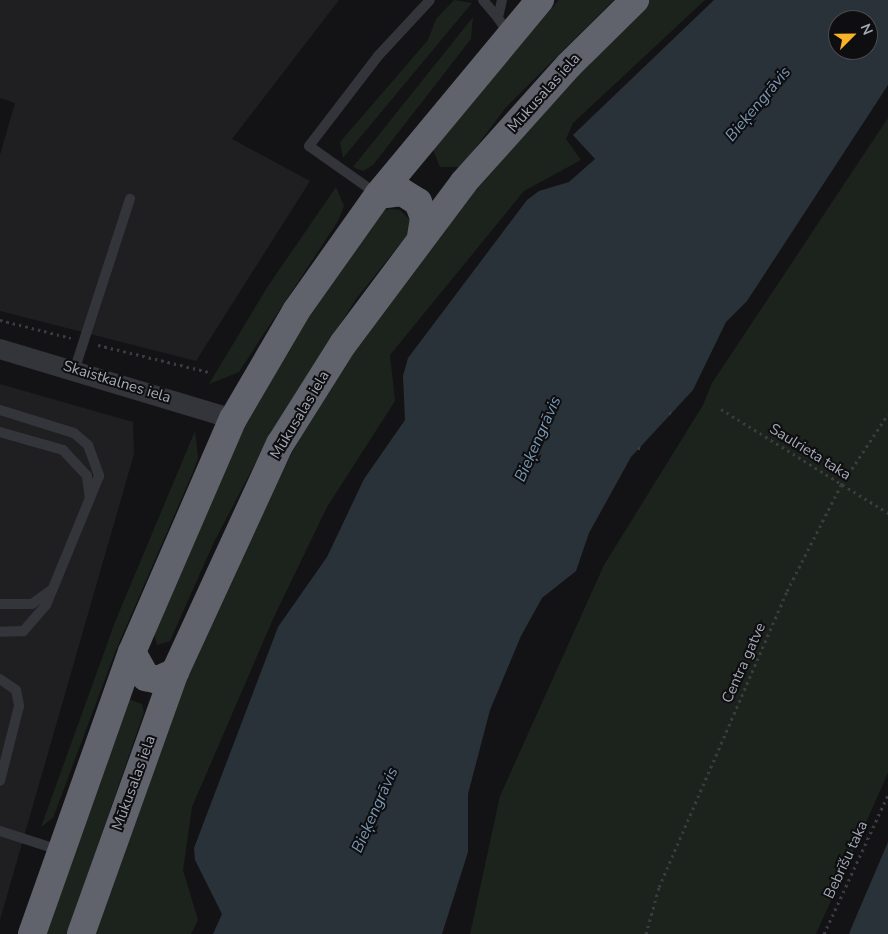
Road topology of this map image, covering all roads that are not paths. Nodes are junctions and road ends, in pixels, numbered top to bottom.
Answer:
1 (430, 0) edge
2 (483, 0) edge
3 (502, 0) edge
4 (540, 0) edge
5 (635, 0) edge
6 (503, 25) junction
7 (378, 195) junction
8 (130, 199) dead end
9 (421, 237) junction
10 (0, 349) edge
11 (75, 368) junction
12 (0, 410) edge
13 (234, 419) junction
14 (0, 432) edge
15 (90, 502) junction
16 (54, 586) junction
17 (0, 604) edge
18 (0, 632) edge
19 (132, 652) junction
20 (175, 672) junction
21 (0, 679) edge
22 (0, 781) edge
23 (0, 831) edge
24 (59, 850) junction
25 (32, 934) edge
26 (81, 934) edge

1 - 7 lane
2 - 6 lane
3 - 6 lane
4 - 6 highway
5 - 9 highway, Mūkusalas iela
6 - 7 highway
7 - 9 highway
7 - 13 highway
8 - 11 lane
9 - 20 highway, Mūkusalas iela
10 - 11 street, Skaistkalnes iela
11 - 13 street, Skaistkalnes iela
12 - 15 lane
13 - 19 highway
14 - 15 lane
15 - 16 lane
16 - 17 lane
16 - 18 lane
19 - 20 highway
19 - 24 highway
20 - 26 highway, Mūkusalas iela
21 - 22 lane
23 - 24 lane
24 - 25 highway

